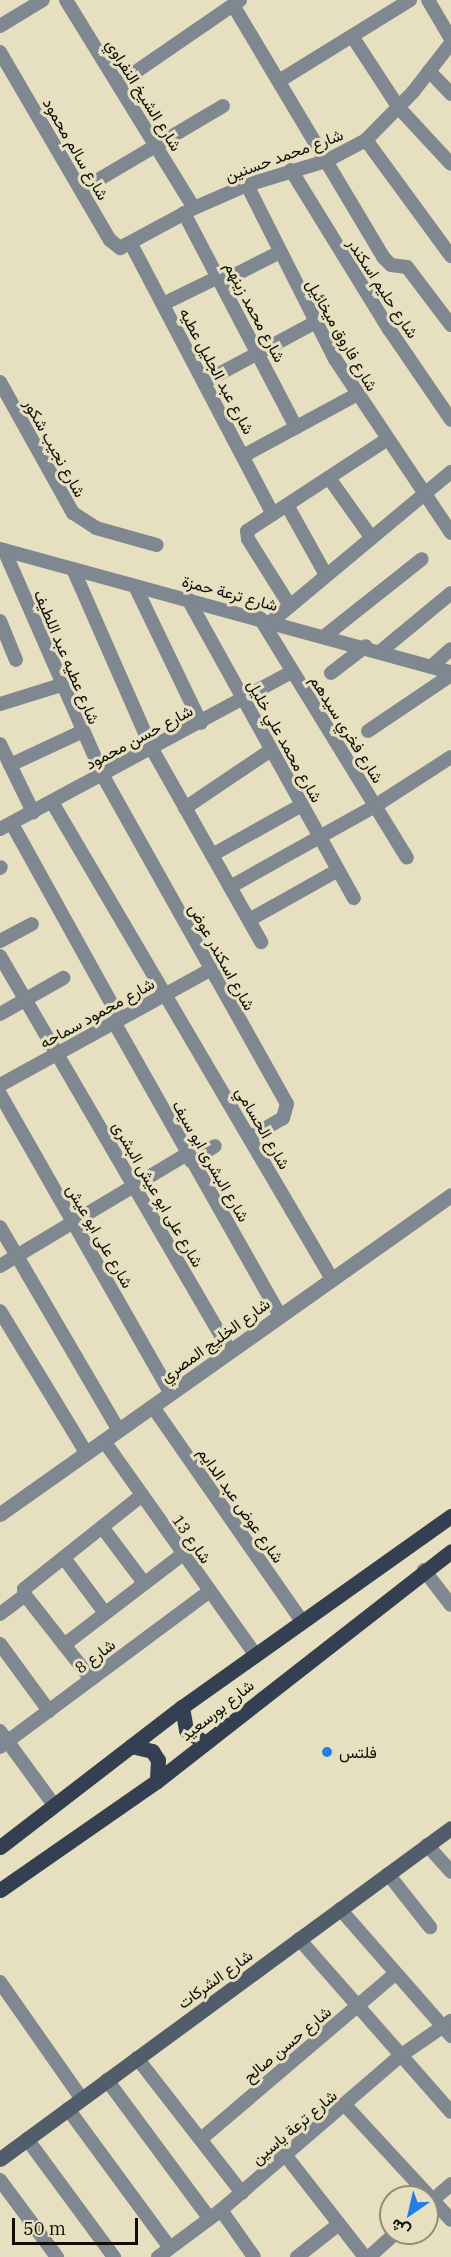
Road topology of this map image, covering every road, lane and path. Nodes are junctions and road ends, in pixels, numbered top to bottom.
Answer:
1 (43, 0) edge
2 (410, 0) edge
3 (428, 0) edge
4 (72, 2) edge
5 (236, 2) edge
6 (0, 26) edge
7 (352, 36) junction
8 (450, 45) edge
9 (0, 52) edge
10 (429, 71) junction
11 (279, 81) junction
12 (118, 84) junction
13 (451, 94) edge
14 (223, 106) dead end
15 (399, 108) junction
16 (366, 140) junction
17 (155, 145) junction
18 (326, 161) junction
19 (451, 164) edge
20 (291, 170) junction
21 (247, 185) junction
22 (81, 190) junction
23 (189, 210) junction
24 (131, 244) junction
25 (278, 253) junction
26 (451, 256) edge
27 (220, 279) junction
28 (163, 304) junction
29 (314, 323) junction
30 (451, 325) edge
31 (258, 352) junction
32 (0, 382) edge
33 (204, 382) junction
34 (356, 395) junction
35 (451, 420) edge
36 (296, 427) junction
37 (386, 440) junction
38 (243, 456) junction
39 (451, 472) edge
40 (329, 478) junction
41 (423, 493) junction
42 (287, 505) junction
43 (273, 514) junction
44 (451, 533) edge
45 (371, 537) junction
46 (157, 545) dead end
47 (2, 549) edge
48 (422, 559) dead end
49 (73, 569) junction
50 (326, 575) junction
51 (135, 586) junction
52 (451, 593) edge
53 (188, 599) junction
54 (290, 606) junction
55 (266, 620) junction
56 (0, 621) edge
57 (326, 635) junction
58 (366, 646) junction
59 (451, 649) edge
60 (381, 651) junction
61 (16, 660) dead end
62 (432, 666) junction
63 (292, 672) junction
64 (451, 673) edge
65 (331, 674) dead end
66 (61, 685) junction
67 (243, 698) junction
68 (0, 704) edge
69 (201, 723) junction
70 (368, 731) dead end
71 (81, 732) junction
72 (0, 744) edge
73 (152, 749) junction
74 (271, 750) junction
75 (451, 757) edge
76 (10, 765) junction
77 (103, 776) junction
78 (52, 802) junction
79 (302, 805) junction
80 (375, 806) junction
81 (185, 808) junction
82 (33, 812) junction
83 (6, 827) edge
84 (320, 838) junction
85 (212, 855) junction
86 (407, 858) dead end
87 (338, 870) junction
88 (230, 887) junction
89 (354, 898) dead end
90 (249, 920) junction
91 (32, 924) dead end
92 (0, 941) edge
93 (261, 942) dead end
94 (0, 956) edge
95 (210, 970) junction
96 (63, 978) dead end
97 (165, 995) junction
98 (26, 999) junction
99 (0, 1014) edge
100 (117, 1021) junction
101 (57, 1054) junction
102 (0, 1085) edge
103 (0, 1094) edge
104 (249, 1138) junction
105 (215, 1146) dead end
106 (189, 1157) junction
107 (134, 1186) junction
108 (451, 1195) edge
109 (73, 1222) junction
110 (0, 1227) edge
111 (17, 1256) junction
112 (0, 1266) edge
113 (332, 1279) junction
114 (0, 1311) edge
115 (280, 1316) junction
116 (230, 1352) junction
117 (171, 1394) junction
118 (153, 1407) junction
119 (119, 1431) junction
120 (104, 1441) junction
121 (87, 1454) junction
122 (142, 1496) junction
123 (0, 1514) edge
124 (451, 1516) edge
125 (102, 1527) junction
126 (451, 1551) edge
127 (183, 1554) junction
128 (64, 1558) junction
129 (424, 1570) junction
130 (144, 1583) junction
131 (209, 1592) junction
132 (25, 1596) junction
133 (451, 1605) edge
134 (105, 1613) junction
135 (0, 1614) edge
136 (302, 1621) junction
137 (0, 1644) edge
138 (64, 1645) junction
139 (255, 1654) junction
140 (91, 1680) junction
141 (182, 1707) junction
142 (49, 1711) junction
143 (2, 1740) edge
144 (205, 1743) junction
145 (131, 1746) junction
146 (157, 1780) junction
147 (54, 1805) junction
148 (451, 1828) edge
149 (427, 1845) junction
150 (0, 1847) edge
151 (451, 1872) edge
152 (388, 1874) junction
153 (0, 1890) edge
154 (340, 1909) junction
155 (430, 1927) dead end
156 (300, 1939) junction
157 (394, 1974) junction
158 (0, 1982) edge
159 (357, 2006) junction
160 (448, 2029) edge
161 (400, 2056) junction
162 (137, 2058) junction
163 (107, 2080) junction
164 (82, 2099) junction
165 (345, 2104) junction
166 (448, 2104) edge
167 (68, 2109) junction
168 (27, 2139) junction
169 (201, 2139) junction
170 (286, 2156) junction
171 (0, 2159) edge
172 (0, 2180) edge
173 (451, 2184) edge
174 (415, 2185) edge
175 (242, 2193) junction
176 (439, 2195) edge
177 (221, 2210) junction
178 (439, 2210) edge
179 (209, 2218) junction
180 (451, 2220) edge
181 (339, 2224) junction
182 (382, 2245) edge
183 (170, 2248) junction
184 (57, 2257) edge
185 (114, 2257) edge
186 (158, 2257) edge
187 (254, 2257) edge
188 (297, 2257) edge
189 (367, 2257) edge

1 - 6 street
2 - 7 street
3 - 8 street
4 - 12 street, شارع الشيخ النفراوي
5 - 11 street
5 - 12 street
7 - 11 street
7 - 15 street
8 - 10 street, شارع محمد حسنين
9 - 22 street, شارع سالم محمود
10 - 13 street
10 - 15 street, شارع محمد حسنين
11 - 18 street
12 - 17 street, شارع الشيخ النفراوي
14 - 17 street
15 - 16 street, شارع محمد حسنين
15 - 19 street
16 - 18 street, شارع محمد حسنين
16 - 26 street
17 - 22 street
17 - 23 street, شارع الشيخ النفراوي
18 - 20 street, شارع محمد حسنين
18 - 30 street
20 - 21 street, شارع محمد حسنين
20 - 35 street, شارع حليم اسكندر
21 - 23 street, شارع محمد حسنين
21 - 25 street, شارع فاروق ميخائيل
22 - 24 street, شارع سالم محمود
23 - 24 street, شارع محمد حسنين
23 - 27 street, شارع محمد زينهم
24 - 28 street, شارع عبد الجليل عطيه
25 - 27 street
25 - 29 street, شارع فاروق ميخائيل
27 - 28 street
27 - 31 street, شارع محمد زينهم
28 - 33 street, شارع عبد الجليل عطيه
29 - 31 street
29 - 34 street, شارع فاروق ميخائيل
31 - 33 street
31 - 36 street, شارع محمد زينهم
32 - 46 street, شارع نجيب شكور
33 - 38 street, شارع عبد الجليل عطيه
34 - 36 street
34 - 37 street, شارع فاروق ميخائيل
36 - 38 street
37 - 40 street
37 - 41 street, شارع فاروق ميخائيل
38 - 43 street, شارع عبد الجليل عطيه
39 - 41 street
40 - 42 street
40 - 45 street
41 - 44 street, شارع فاروق ميخائيل
41 - 45 street
42 - 43 street
42 - 50 street
43 - 54 street
45 - 50 street
47 - 49 street, شارع ترعة حمزة
47 - 66 street, شارع عطيه عبد اللطيف
48 - 57 street
49 - 51 street, شارع ترعة حمزة
49 - 73 street
50 - 54 street
51 - 53 street, شارع ترعة حمزة
51 - 69 street
52 - 60 street
53 - 55 street, شارع ترعة حمزة
53 - 67 street, شارع محمد علي خليل
54 - 55 street
55 - 57 street, شارع ترعة حمزة
55 - 63 street, شارع فخري سيدهم
56 - 61 street
57 - 58 street, شارع ترعة حمزة
58 - 60 street, شارع ترعة حمزة
58 - 65 street
59 - 62 street
60 - 62 street, شارع ترعة حمزة
62 - 64 street, شارع ترعة حمزة
63 - 67 street, شارع حسن محمود
63 - 80 street, شارع فخري سيدهم
64 - 70 street
66 - 68 street
66 - 71 street, شارع عطيه عبد اللطيف
67 - 69 street, شارع حسن محمود
67 - 74 street, شارع محمد علي خليل
69 - 73 street, شارع حسن محمود
71 - 76 street
71 - 77 street, شارع عطيه عبد اللطيف
72 - 76 street
73 - 77 street, شارع حسن محمود
73 - 81 street
74 - 79 street, شارع محمد علي خليل
74 - 81 street
75 - 80 street
76 - 82 street
77 - 78 street, شارع حسن محمود
77 - 95 street, شارع اسكندر عوض
78 - 82 street, شارع حسن محمود
78 - 97 street, شارع الحسامي
79 - 84 street, شارع محمد علي خليل
79 - 85 street
80 - 84 street
80 - 86 street, شارع فخري سيدهم
81 - 85 street
82 - 83 street, شارع حسن محمود
83 - 100 street, شارع البشرى ابو سيف
84 - 87 street, شارع محمد علي خليل
84 - 88 street
85 - 88 street
87 - 89 street, شارع محمد علي خليل
87 - 90 street
88 - 90 street
90 - 93 street
91 - 92 street
94 - 98 street, شارع على ابو عيش البشرى
95 - 97 street, شارع محمود سماحه
95 - 104 street, شارع اسكندر عوض
96 - 98 street
97 - 100 street, شارع محمود سماحه
97 - 104 street, شارع الحسامي
98 - 99 street
98 - 101 street, شارع على ابو عيش البشرى
100 - 101 street, شارع محمود سماحه
100 - 106 street, شارع البشرى ابو سيف
101 - 102 street, شارع محمود سماحه
101 - 107 street, شارع على ابو عيش البشرى
103 - 109 street, شارع على ابو عيش
104 - 113 street, شارع الحسامي
105 - 106 street
106 - 107 street
106 - 115 street, شارع البشرى ابو سيف
107 - 109 street
107 - 116 street, شارع على ابو عيش البشرى
108 - 113 street, شارع الخليج المصري
109 - 111 street
109 - 117 street, شارع على ابو عيش
110 - 111 street
111 - 112 street
111 - 119 street
113 - 115 street, شارع الخليج المصري
114 - 121 street
115 - 116 street, شارع الخليج المصري
116 - 117 street, شارع الخليج المصري
117 - 118 street, شارع الخليج المصري
118 - 119 street, شارع الخليج المصري
118 - 136 street, شارع عوض عبد الدايم
119 - 120 street, شارع الخليج المصري
120 - 121 street, شارع الخليج المصري
120 - 122 street, شارع 13
121 - 123 street, شارع الخليج المصري
122 - 125 street
122 - 127 street, شارع 13
124 - 136 main road, شارع بورسعيد
125 - 128 street
125 - 130 street
126 - 129 main road, شارع بورسعيد
127 - 130 street
127 - 131 street, شارع 13
128 - 132 street
128 - 134 street
129 - 133 street
129 - 144 main road, شارع بورسعيد
130 - 134 street
131 - 139 street, شارع 13
131 - 140 street, شارع 8
132 - 135 street
132 - 138 street
134 - 138 street
136 - 139 main road, شارع بورسعيد
137 - 142 street
138 - 140 street
139 - 141 main road, شارع بورسعيد
140 - 142 street, شارع 8
141 - 144 main road
141 - 145 main road, شارع بورسعيد
142 - 143 street, شارع 8
143 - 147 street
144 - 146 main road, شارع بورسعيد
145 - 146 main road
145 - 147 main road, شارع بورسعيد
146 - 153 main road, شارع بورسعيد
147 - 150 main road, شارع بورسعيد
148 - 149 main road, شارع الشركات
149 - 151 street
149 - 152 main road, شارع الشركات
152 - 154 main road, شارع الشركات
152 - 155 street
154 - 156 main road, شارع الشركات
154 - 157 street
156 - 159 street
156 - 162 main road, شارع الشركات
157 - 159 street, شارع حسن صالح
157 - 160 street
158 - 164 street
159 - 161 street
159 - 169 street, شارع حسن صالح
160 - 161 street, شارع ترعة ياسين
161 - 165 street, شارع ترعة ياسين
161 - 166 street
162 - 163 main road, شارع الشركات
162 - 169 street
163 - 164 main road, شارع الشركات
163 - 179 street
164 - 167 main road, شارع الشركات
165 - 170 street, شارع ترعة ياسين
165 - 174 street
167 - 168 main road, شارع الشركات
167 - 183 street
168 - 171 main road, شارع الشركات
168 - 185 street
169 - 175 street
170 - 175 street, شارع ترعة ياسين
170 - 181 street
172 - 184 street
173 - 176 street
175 - 177 street, شارع ترعة ياسين
177 - 179 street, شارع ترعة ياسين
177 - 187 street
178 - 180 street
179 - 183 street, شارع ترعة ياسين
181 - 188 street
181 - 189 street
182 - 189 street
183 - 186 street, شارع ترعة ياسين

